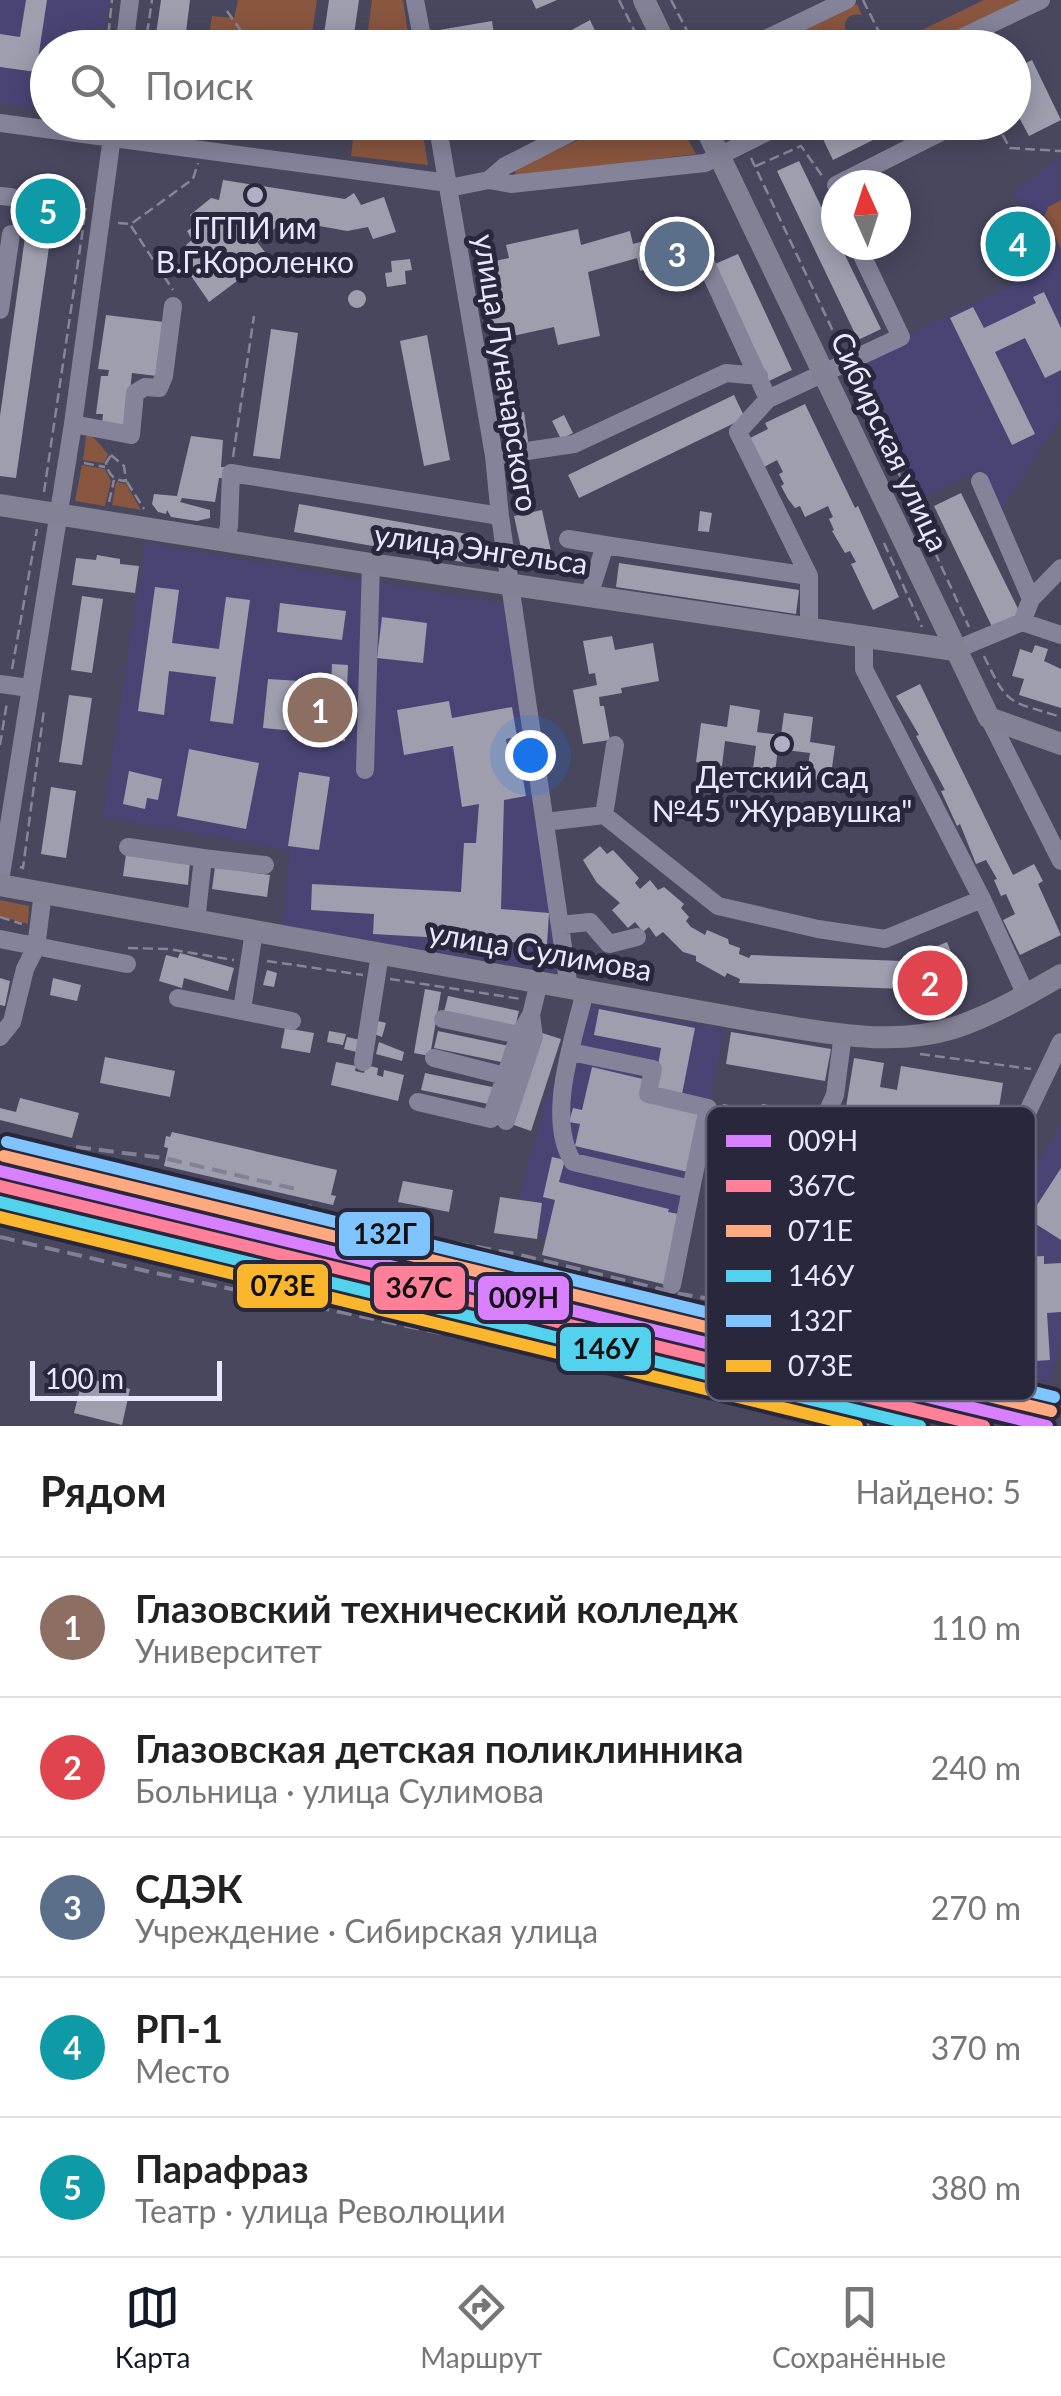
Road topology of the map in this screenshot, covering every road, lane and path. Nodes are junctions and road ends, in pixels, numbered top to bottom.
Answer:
1 (112, 0) edge
2 (130, 0) edge
3 (152, 0) edge
4 (416, 0) edge
5 (619, 0) edge
6 (644, 0) edge
7 (671, 0) edge
8 (850, 0) edge
9 (1041, 0) edge
10 (227, 11) dead end
11 (109, 30) edge
12 (126, 30) edge
13 (147, 30) edge
14 (240, 30) edge
15 (421, 30) edge
16 (633, 30) edge
17 (658, 30) edge
18 (687, 30) edge
19 (786, 30) edge
20 (877, 30) edge
21 (980, 30) edge
22 (0, 123) edge
23 (30, 125) edge
24 (112, 140) edge
25 (174, 140) edge
26 (440, 140) edge
27 (556, 140) edge
28 (712, 140) edge
29 (751, 140) edge
30 (927, 140) edge
31 (1005, 140) edge
32 (741, 145) junction
33 (1061, 150) edge
34 (720, 158) junction
35 (198, 162) dead end
36 (755, 167) junction
37 (871, 170) edge
38 (821, 171) edge
39 (489, 180) junction
40 (448, 185) junction
41 (88, 194) dead end
42 (118, 223) dead end
43 (130, 224) junction
44 (82, 232) junction
45 (10, 234) joint
46 (704, 260) dead end
47 (865, 260) edge
48 (173, 306) joint
49 (0, 310) edge
50 (254, 316) dead end
51 (848, 362) junction
52 (824, 373) junction
53 (759, 376) junction
54 (768, 399) junction
55 (73, 424) junction
56 (494, 456) junction
57 (79, 462) dead end
58 (107, 467) junction
59 (231, 473) junction
60 (114, 478) junction
61 (126, 481) junction
62 (980, 481) dead end
63 (0, 505) edge
64 (107, 508) dead end
65 (146, 513) dead end
66 (49, 514) junction
67 (500, 516) junction
68 (568, 540) dead end
69 (225, 542) junction
70 (606, 545) junction
71 (370, 564) junction
72 (1061, 568) edge
73 (809, 576) junction
74 (510, 585) junction
75 (590, 596) junction
76 (1030, 599) junction
77 (1022, 622) junction
78 (810, 628) junction
79 (1061, 635) edge
80 (864, 636) junction
81 (966, 646) junction
82 (4, 685) edge
83 (29, 688) junction
84 (1061, 717) edge
85 (989, 718) junction
86 (1061, 744) edge
87 (0, 745) edge
88 (615, 745) dead end
89 (365, 770) dead end
90 (8, 778) edge
91 (604, 815) junction
92 (545, 822) junction
93 (128, 848) dead end
94 (203, 858) junction
95 (1061, 862) edge
96 (265, 866) dead end
97 (0, 883) edge
98 (43, 893) junction
99 (982, 899) junction
100 (0, 917) edge
101 (196, 920) junction
102 (560, 925) junction
103 (254, 931) junction
104 (637, 937) dead end
105 (0, 939) edge
106 (36, 942) junction
107 (128, 956) joint
108 (250, 961) junction
109 (378, 966) junction
110 (1061, 975) edge
111 (577, 989) junction
112 (1026, 996) junction
113 (178, 998) dead end
114 (535, 999) junction
115 (242, 1010) junction
116 (443, 1019) dead end
117 (292, 1021) dead end
118 (843, 1034) junction
119 (519, 1036) junction
120 (0, 1038) edge
121 (1061, 1042) edge
122 (570, 1052) junction
123 (915, 1053) dead end
124 (434, 1058) dead end
125 (363, 1062) dead end
126 (1047, 1071) junction
127 (505, 1076) junction
128 (418, 1102) dead end
129 (830, 1106) edge
130 (1030, 1106) edge
131 (706, 1108) edge
132 (706, 1118) edge
133 (506, 1121) dead end
134 (691, 1189) junction
135 (672, 1285) dead end
136 (967, 1401) edge
137 (963, 1426) edge

1 - 11 path
2 - 12 street
3 - 13 path
4 - 15 street
5 - 16 path
6 - 17 main road
7 - 18 path
8 - 19 street
8 - 20 path
9 - 21 street
10 - 14 path
22 - 23 street
24 - 55 street
25 - 40 street
26 - 40 street, улица Луначарского
27 - 39 street
28 - 34 main road, Сибирская улица
29 - 32 street
30 - 37 street
31 - 33 path
32 - 34 street
32 - 36 path
34 - 39 street
34 - 52 main road, Сибирская улица
35 - 43 path
36 - 38 path
36 - 51 path
39 - 40 street
40 - 56 street, улица Луначарского
41 - 44 path
42 - 43 path
43 - 48 path
44 - 45 path
44 - 66 path
45 - 49 street
46 - 53 street
47 - 51 street
48 - 55 street
50 - 59 path
51 - 52 street
51 - 81 path
52 - 54 street
52 - 81 main road, Сибирская улица
53 - 54 street
53 - 56 street
54 - 73 street
55 - 66 street
56 - 67 street, улица Луначарского
57 - 58 path
58 - 60 path
58 - 61 path
59 - 67 street
59 - 69 street
60 - 61 path
60 - 64 path
61 - 65 path
62 - 76 street
63 - 66 main road, улица Энгельса
66 - 69 main road, улица Энгельса
66 - 82 path
66 - 83 street
67 - 74 street, улица Луначарского
68 - 70 street
69 - 71 main road, улица Энгельса
70 - 73 street
70 - 75 street
71 - 74 main road, улица Энгельса
71 - 89 street
72 - 76 street
73 - 78 street
74 - 75 main road, улица Энгельса
74 - 92 street, улица Луначарского
75 - 78 main road, улица Энгельса
76 - 77 street
77 - 79 street
77 - 81 street
78 - 80 main road, улица Энгельса
80 - 81 main road, улица Энгельса
80 - 99 street
81 - 84 path
81 - 85 main road, Сибирская улица
82 - 83 street
82 - 87 path
83 - 90 street
85 - 86 main road
85 - 95 street
88 - 91 street
90 - 97 street
91 - 92 street
91 - 99 street
92 - 102 street, улица Луначарского
93 - 94 street
94 - 96 street
94 - 101 street
97 - 98 main road, улица Сулимова
98 - 101 main road, улица Сулимова
98 - 106 street
99 - 112 street
100 - 106 path
101 - 103 main road, улица Сулимова
102 - 104 street
102 - 111 street, улица Луначарского
103 - 108 street
103 - 109 main road, улица Сулимова
105 - 106 street
106 - 107 street
106 - 120 street
107 - 108 path
108 - 109 path
108 - 115 street
109 - 114 main road, улица Сулимова
109 - 114 path
109 - 125 street
110 - 112 main road, улица Сулимова
111 - 114 main road, улица Сулимова
111 - 118 main road, улица Сулимова
111 - 122 street
112 - 118 main road, улица Сулимова
113 - 115 street
114 - 119 street
114 - 133 street
115 - 117 street
116 - 119 street
118 - 129 street
119 - 127 street
121 - 126 street
122 - 131 street
122 - 134 street
123 - 126 path
124 - 127 street
126 - 130 street
127 - 128 street
132 - 134 street
134 - 135 street
136 - 137 path

